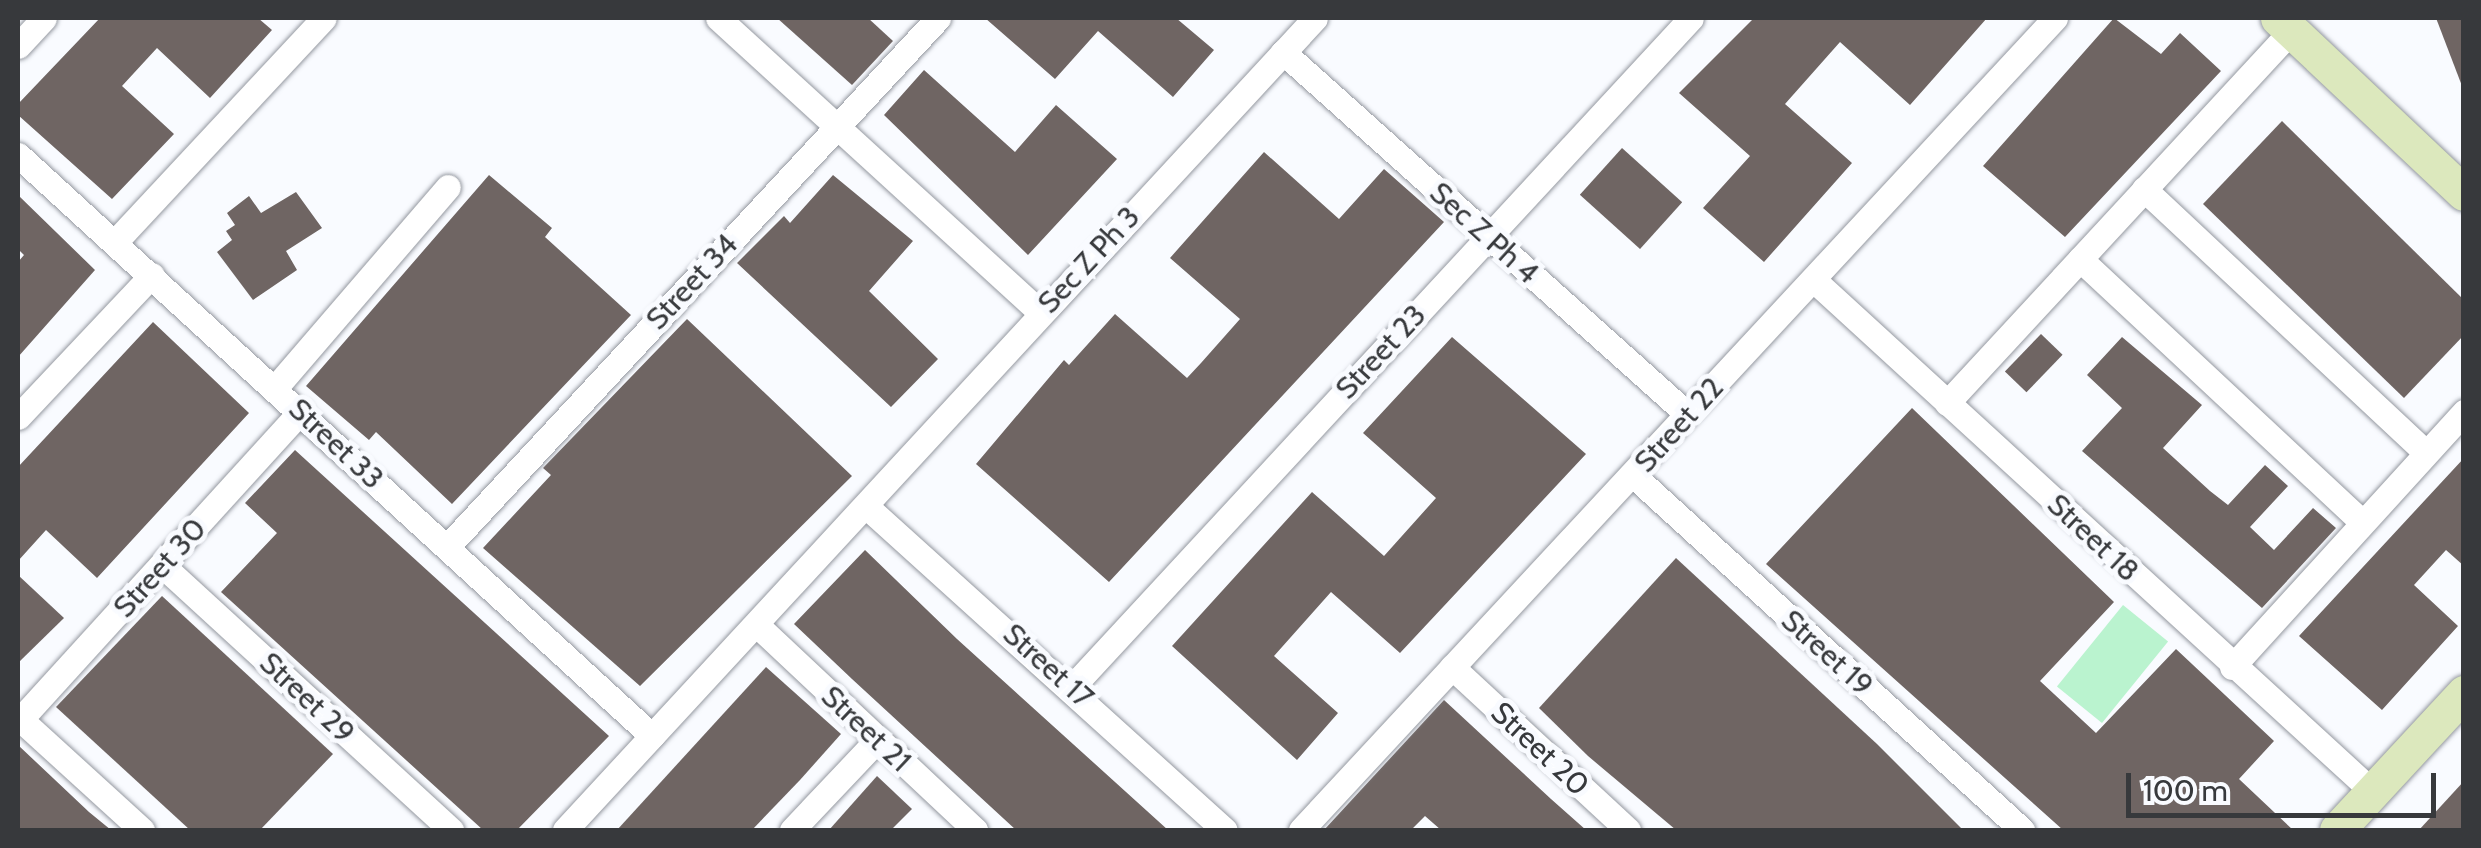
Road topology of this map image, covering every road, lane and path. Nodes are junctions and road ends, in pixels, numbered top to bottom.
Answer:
1 (44, 18) edge
2 (324, 18) edge
3 (718, 18) edge
4 (938, 18) edge
5 (1315, 18) edge
6 (1691, 18) edge
7 (2055, 18) edge
8 (2293, 22) edge
9 (18, 46) edge
10 (1283, 52) junction
11 (836, 126) junction
12 (18, 155) edge
13 (2464, 160) edge
14 (448, 187) dead end
15 (2144, 190) junction
16 (2464, 193) edge
17 (1488, 236) junction
18 (116, 242) junction
19 (2080, 260) junction
20 (152, 275) junction
21 (1816, 282) junction
22 (1040, 312) junction
23 (276, 388) junction
24 (1947, 403) junction
25 (301, 412) junction
26 (2464, 412) edge
27 (1686, 413) junction
28 (18, 417) edge
29 (2426, 454) junction
30 (1633, 475) junction
31 (867, 506) junction
32 (2362, 522) junction
33 (447, 547) junction
34 (163, 566) junction
35 (758, 626) junction
36 (1452, 666) junction
37 (2232, 666) junction
38 (1072, 687) junction
39 (2464, 693) edge
40 (19, 721) edge
41 (652, 736) junction
42 (877, 740) junction
43 (2373, 792) junction
44 (142, 830) edge
45 (451, 830) edge
46 (565, 830) edge
47 (792, 830) edge
48 (975, 830) edge
49 (1226, 830) edge
50 (1301, 830) edge
51 (1628, 830) edge
52 (2022, 830) edge
53 (2337, 830) edge

1 - 9 street
2 - 18 street
3 - 11 street
4 - 11 street, Street 34
5 - 10 street, Sec Z Ph 3
6 - 17 street, Street 23
7 - 21 street, Street 22
8 - 13 main road
8 - 15 street
8 - 16 main road
10 - 17 street, Sec Z Ph 4
10 - 22 street, Sec Z Ph 3
11 - 22 street
11 - 33 street, Street 34
12 - 18 street, Street 33
14 - 23 street
15 - 19 street
15 - 29 street
17 - 27 street, Sec Z Ph 4
17 - 38 street, Street 23
18 - 20 street, Street 33
19 - 24 street
19 - 32 street
20 - 23 street, Street 33
20 - 28 street
21 - 24 street, Street 18
21 - 27 street, Street 22
22 - 31 street, Sec Z Ph 3
23 - 25 street, Street 33
24 - 37 street, Street 18
25 - 33 street, Street 33
25 - 34 street, Street 30
26 - 29 street
27 - 30 street, Street 22
29 - 32 street
30 - 36 street, Street 22
30 - 52 street, Street 19
31 - 35 street, Sec Z Ph 3
31 - 38 street, Street 17
32 - 37 street
33 - 41 street, Street 33
34 - 40 street, Street 30
34 - 45 street, Street 29
35 - 41 street, Sec Z Ph 3
35 - 42 street, Street 21
36 - 50 street, Street 22
36 - 51 street, Street 20
37 - 43 street, Street 18
38 - 49 street, Street 17
39 - 43 main road
40 - 44 street
41 - 46 street, Sec Z Ph 3
42 - 47 street
42 - 48 street, Street 21
43 - 53 main road

